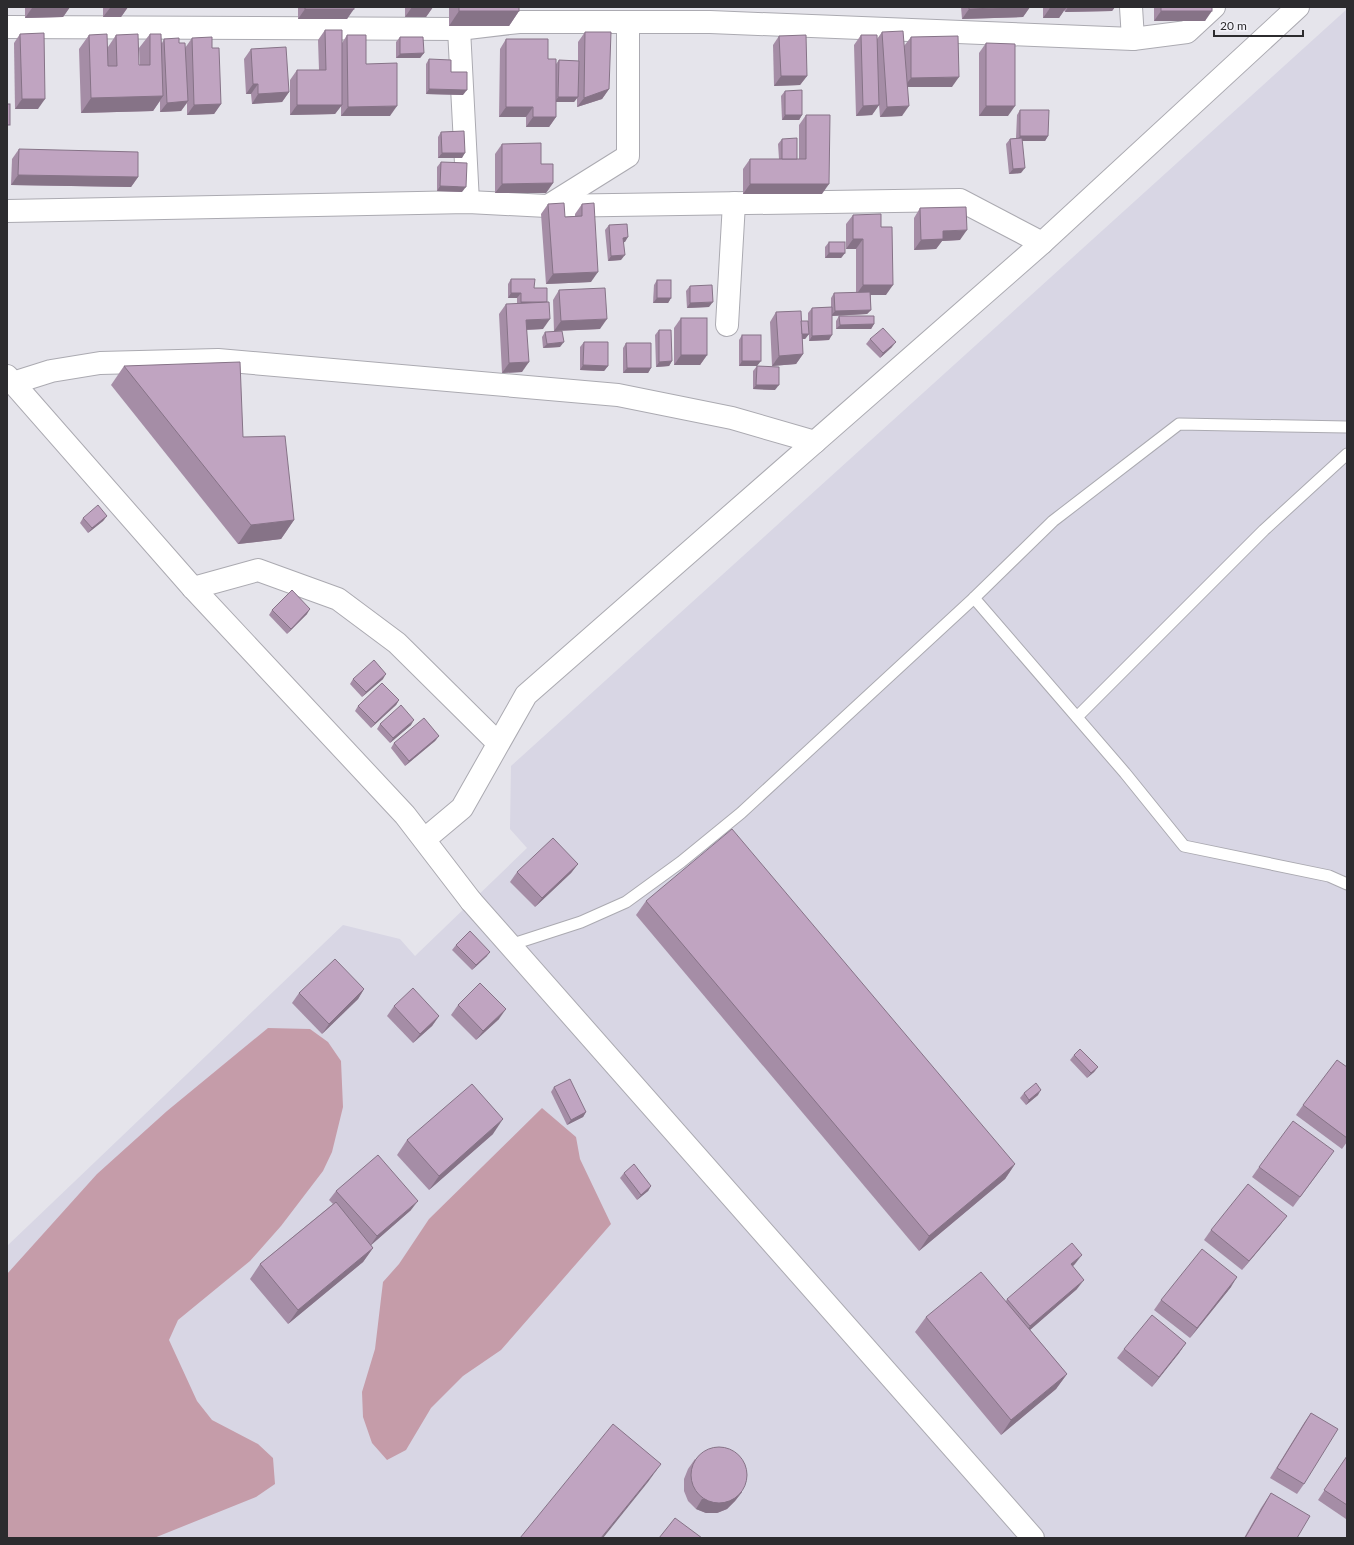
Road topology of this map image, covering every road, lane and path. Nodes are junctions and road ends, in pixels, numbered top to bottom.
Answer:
1 (1131, 7) edge
2 (1214, 7) edge
3 (1298, 7) edge
4 (710, 15) edge
5 (628, 23) junction
6 (7, 27) edge
7 (459, 30) junction
8 (1133, 40) junction
9 (468, 202) junction
10 (734, 203) junction
11 (547, 206) junction
12 (7, 211) edge
13 (1042, 243) junction
14 (727, 325) dead end
15 (10, 379) edge
16 (1347, 426) edge
17 (815, 442) junction
18 (1347, 454) edge
19 (193, 588) junction
20 (974, 598) junction
21 (1077, 717) junction
22 (498, 743) junction
23 (425, 839) junction
24 (1347, 884) edge
25 (510, 945) junction
26 (1032, 1538) edge

1 - 8 street
2 - 8 street
3 - 13 street
4 - 5 street
4 - 8 street
5 - 7 street
5 - 11 street
6 - 7 street
7 - 9 street
9 - 11 street
9 - 12 street
10 - 11 street
10 - 13 street
10 - 14 street
13 - 17 street
15 - 17 street
15 - 19 street
16 - 20 lane
17 - 22 street
18 - 21 lane
19 - 22 street
19 - 23 street
20 - 21 lane
20 - 25 lane
21 - 24 lane
22 - 23 street
23 - 25 street
25 - 26 street

